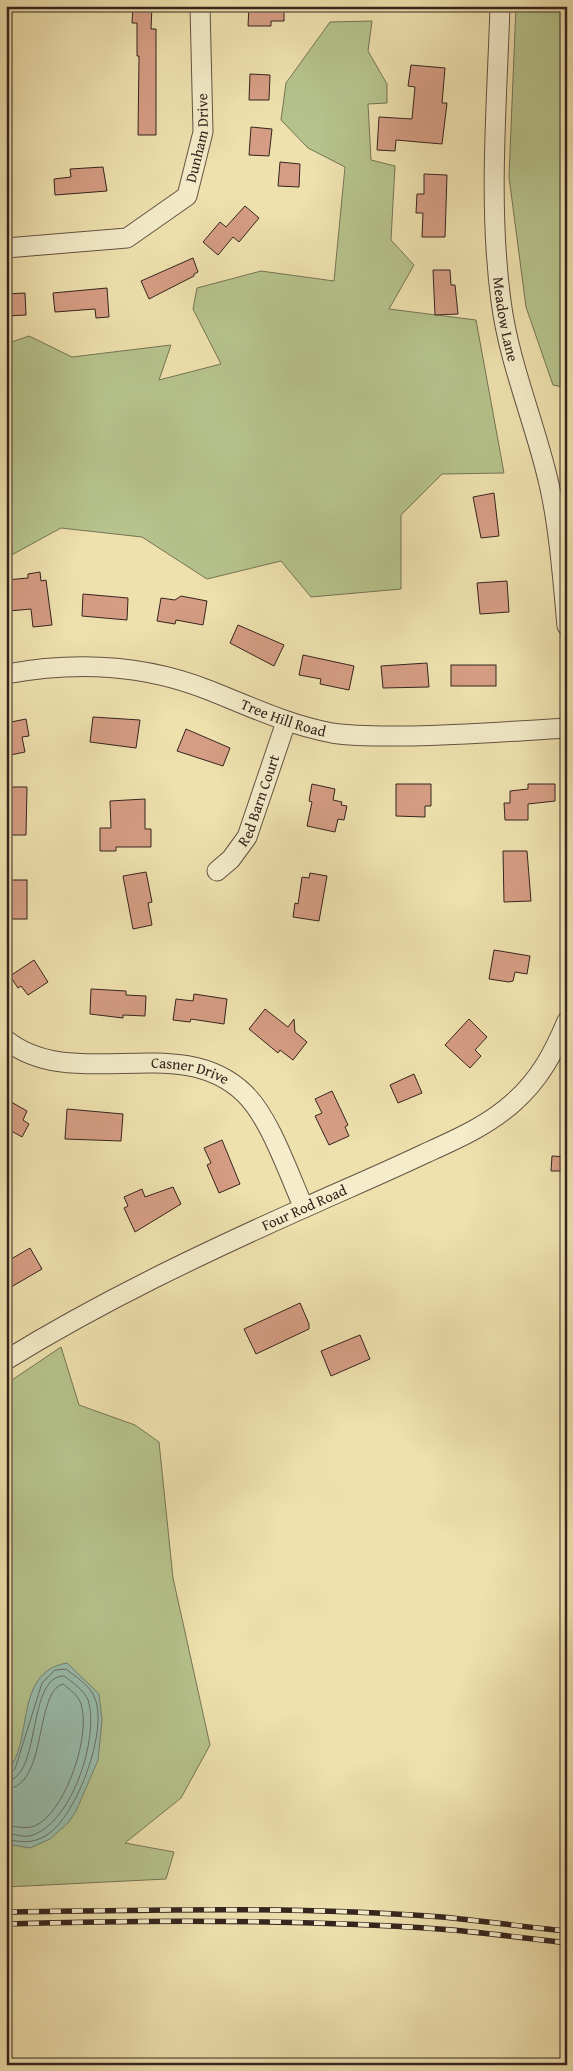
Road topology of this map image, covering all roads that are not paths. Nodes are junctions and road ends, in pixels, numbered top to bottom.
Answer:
1 (200, 6) edge
2 (500, 6) edge
3 (6, 248) edge
4 (567, 626) edge
5 (6, 674) edge
6 (286, 722) junction
7 (567, 728) edge
8 (217, 871) dead end
9 (567, 1021) edge
10 (6, 1040) edge
11 (304, 1208) junction
12 (6, 1360) edge

1 - 3 street, Dunham Drive
2 - 4 street, Meadow Lane
5 - 6 street, Tree Hill Road
6 - 7 street, Tree Hill Road
6 - 8 street, Red Barn Court
9 - 11 street, Four Rod Road
10 - 11 street, Casner Drive
11 - 12 street, Four Rod Road

